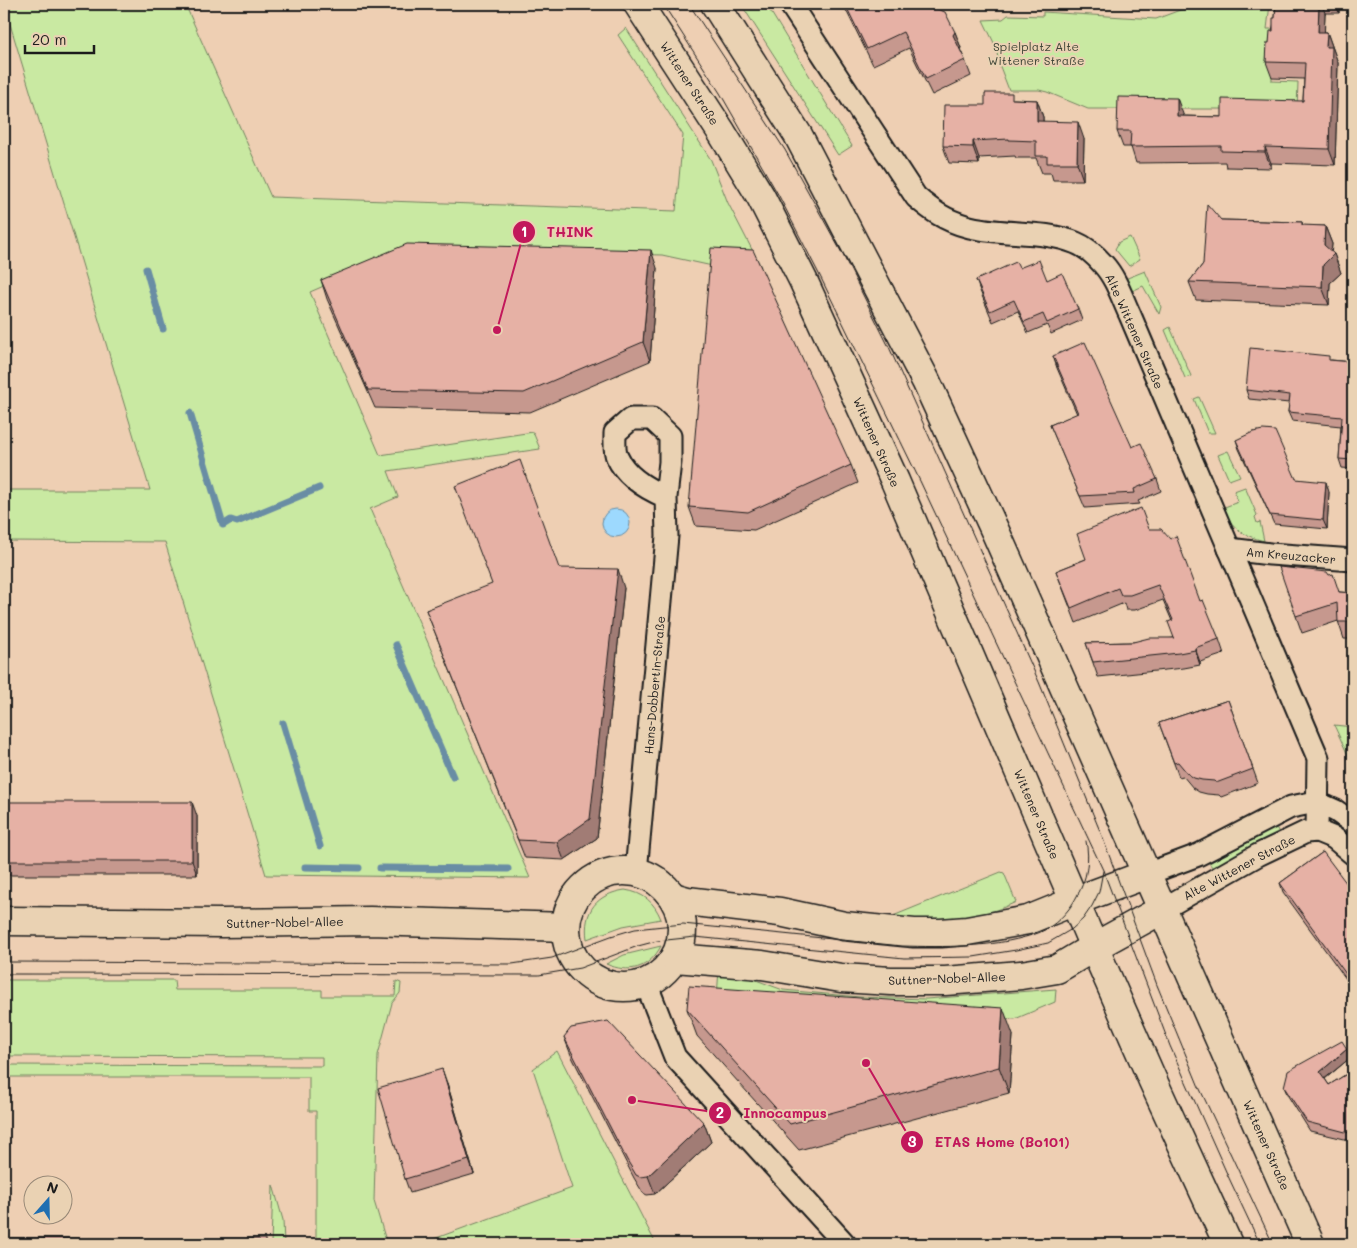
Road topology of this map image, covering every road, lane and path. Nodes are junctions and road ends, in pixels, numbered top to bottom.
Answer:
1 (638, 4) edge
2 (715, 4) edge
3 (790, 4) edge
4 (666, 498) dead end
5 (1229, 549) junction
6 (1353, 560) edge
7 (1316, 802) junction
8 (1353, 823) edge
9 (1317, 831) junction
10 (1353, 854) edge
11 (636, 872) junction
12 (1147, 874) junction
13 (673, 897) junction
14 (1075, 901) junction
15 (1163, 909) junction
16 (4, 921) edge
17 (566, 927) junction
18 (1094, 947) junction
19 (675, 958) junction
20 (646, 983) junction
21 (845, 1244) edge
22 (1228, 1244) edge
23 (1310, 1244) edge

1 - 14 main road, Wittener Straße
2 - 12 main road, Wittener Straße
3 - 5 street, Alte Wittener Straße
4 - 11 street, Hans-Dobbertin-Straße
5 - 6 street, Am Kreuzacker
5 - 7 street, Alte Wittener Straße
7 - 8 street
7 - 9 street, Alte Wittener Straße
7 - 12 street
9 - 10 street
9 - 15 street, Alte Wittener Straße
11 - 13 main road
11 - 17 main road
12 - 14 main road
12 - 15 main road, Wittener Straße
13 - 14 main road
13 - 19 main road
14 - 18 main road, Wittener Straße
15 - 18 main road
15 - 23 main road, Wittener Straße
16 - 17 main road, Suttner-Nobel-Allee
17 - 20 main road
18 - 19 main road, Suttner-Nobel-Allee
18 - 22 main road, Wittener Straße
19 - 20 main road
20 - 21 street

